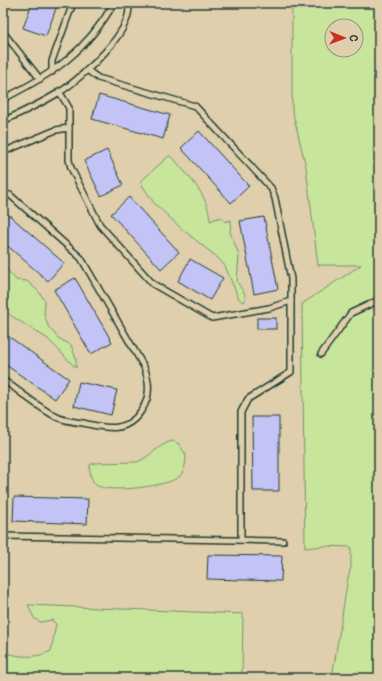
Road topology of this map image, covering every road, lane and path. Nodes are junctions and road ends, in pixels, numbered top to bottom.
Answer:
1 (73, 3) edge
2 (114, 3) edge
3 (128, 3) edge
4 (3, 32) edge
5 (87, 70) junction
6 (52, 72) junction
7 (40, 79) junction
8 (59, 92) junction
9 (3, 99) edge
10 (3, 121) edge
11 (69, 128) junction
12 (3, 152) edge
13 (3, 193) edge
14 (379, 300) edge
15 (291, 301) junction
16 (321, 354) dead end
17 (3, 380) edge
18 (3, 536) edge
19 (241, 540) junction
20 (283, 541) dead end

1 - 6 lane
2 - 6 lane
3 - 5 lane
4 - 7 lane
5 - 8 lane
5 - 15 lane
6 - 7 lane
7 - 9 lane
8 - 10 lane
8 - 11 lane
11 - 12 lane
11 - 15 lane
13 - 17 lane
14 - 16 lane
15 - 19 lane
18 - 19 lane
19 - 20 lane

